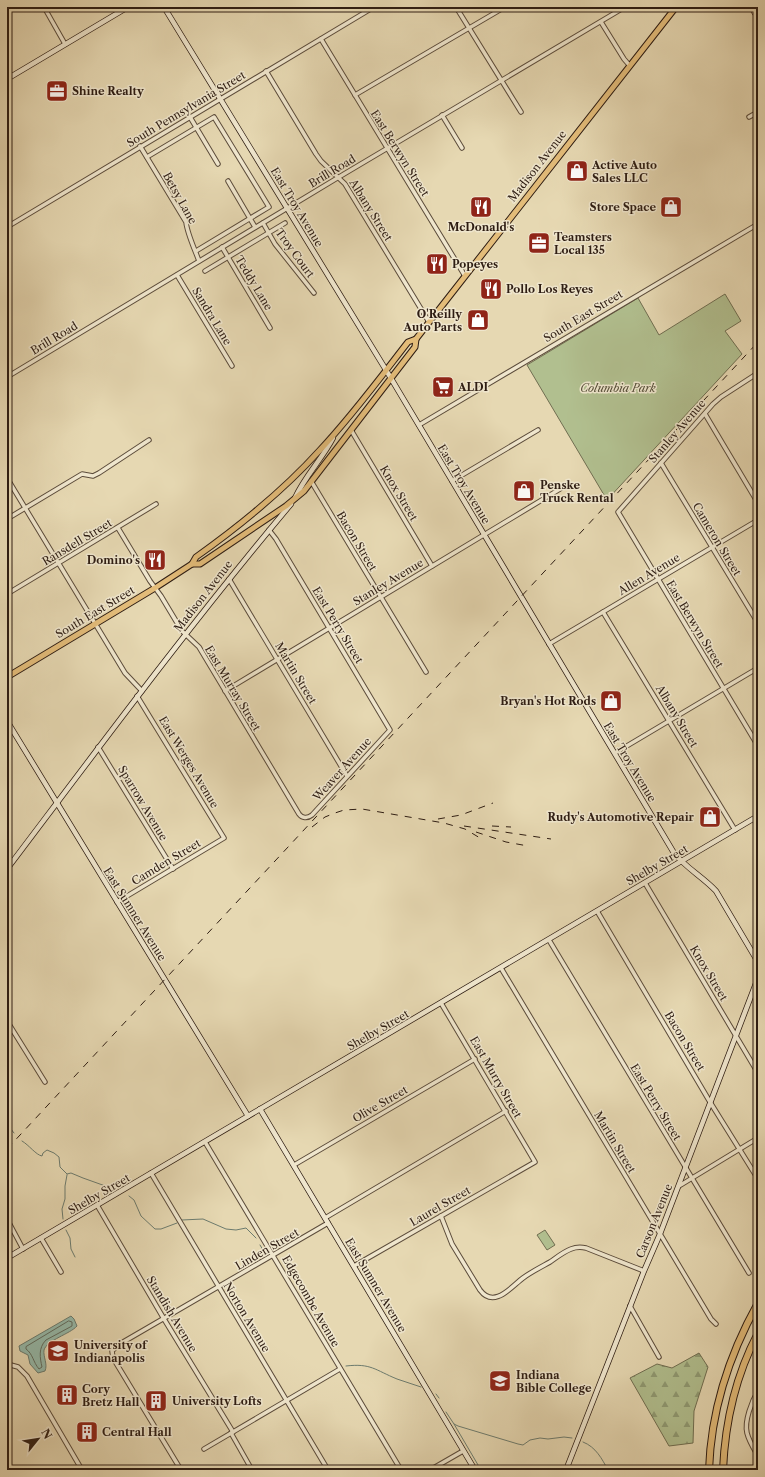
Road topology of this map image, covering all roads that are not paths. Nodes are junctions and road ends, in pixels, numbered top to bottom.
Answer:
1 (44, 7) edge
2 (128, 7) edge
3 (164, 7) edge
4 (374, 7) edge
5 (456, 7) edge
6 (505, 7) edge
7 (626, 7) edge
8 (676, 7) edge
9 (751, 7) edge
10 (758, 18) edge
11 (601, 22) junction
12 (469, 29) junction
13 (321, 39) junction
14 (66, 44) junction
15 (630, 66) junction
16 (266, 71) junction
17 (7, 79) edge
18 (502, 80) junction
19 (355, 96) junction
20 (220, 98) junction
21 (521, 112) dead end
22 (758, 112) edge
23 (442, 115) junction
24 (190, 117) junction
25 (749, 117) dead end
26 (196, 128) junction
27 (758, 135) edge
28 (758, 140) edge
29 (140, 146) junction
30 (387, 148) junction
31 (462, 148) dead end
32 (147, 157) junction
33 (218, 164) dead end
34 (338, 177) junction
35 (228, 181) dead end
36 (287, 208) junction
37 (250, 218) junction
38 (262, 223) junction
39 (285, 224) dead end
40 (758, 224) edge
41 (7, 226) edge
42 (255, 228) junction
43 (269, 233) junction
44 (222, 247) junction
45 (196, 251) junction
46 (228, 257) junction
47 (199, 261) junction
48 (205, 271) dead end
49 (177, 275) junction
50 (465, 276) junction
51 (314, 293) dead end
52 (429, 322) junction
53 (270, 328) dead end
54 (416, 339) junction
55 (232, 366) dead end
56 (386, 370) junction
57 (756, 374) edge
58 (7, 377) edge
59 (391, 379) junction
60 (758, 381) edge
61 (705, 414) junction
62 (419, 425) junction
63 (351, 430) junction
64 (538, 430) dead end
65 (334, 435) junction
66 (149, 440) dead end
67 (661, 463) junction
68 (7, 478) edge
69 (311, 481) junction
70 (452, 481) junction
71 (560, 489) dead end
72 (304, 491) joint
73 (294, 501) junction
74 (758, 503) edge
75 (156, 504) dead end
76 (25, 508) junction
77 (618, 512) joint
78 (7, 519) edge
79 (758, 520) edge
80 (118, 528) junction
81 (269, 530) junction
82 (484, 536) junction
83 (712, 548) junction
84 (58, 564) junction
85 (192, 564) junction
86 (432, 566) junction
87 (229, 579) junction
88 (658, 580) junction
89 (155, 588) junction
90 (7, 594) edge
91 (380, 597) junction
92 (603, 612) junction
93 (758, 623) edge
94 (96, 624) junction
95 (328, 628) junction
96 (186, 634) junction
97 (549, 644) junction
98 (277, 659) junction
99 (758, 668) edge
100 (426, 672) dead end
101 (7, 677) edge
102 (724, 689) junction
103 (225, 690) junction
104 (142, 691) junction
105 (137, 696) junction
106 (7, 721) edge
107 (669, 721) junction
108 (390, 730) joint
109 (758, 746) edge
110 (98, 747) junction
111 (614, 753) junction
112 (347, 776) junction
113 (57, 803) junction
114 (758, 816) edge
115 (305, 818) joint
116 (735, 830) junction
117 (224, 838) joint
118 (681, 862) junction
119 (173, 869) junction
120 (7, 870) edge
121 (645, 883) junction
122 (117, 902) junction
123 (597, 911) junction
124 (549, 940) junction
125 (758, 962) edge
126 (501, 968) junction
127 (758, 978) edge
128 (441, 1003) junction
129 (7, 1021) edge
130 (736, 1036) junction
131 (475, 1059) junction
132 (758, 1073) edge
133 (45, 1082) dead end
134 (710, 1102) junction
135 (260, 1110) junction
136 (506, 1111) junction
137 (248, 1116) junction
138 (758, 1138) edge
139 (205, 1142) junction
140 (739, 1148) junction
141 (535, 1162) joint
142 (294, 1165) junction
143 (685, 1169) junction
144 (151, 1173) junction
145 (691, 1178) junction
146 (758, 1179) edge
147 (678, 1186) junction
148 (97, 1205) junction
149 (441, 1216) junction
150 (325, 1218) junction
151 (7, 1219) edge
152 (328, 1223) junction
153 (660, 1234) junction
154 (41, 1238) junction
155 (23, 1249) junction
156 (273, 1255) junction
157 (7, 1258) edge
158 (354, 1266) junction
159 (644, 1271) junction
160 (61, 1272) dead end
161 (748, 1273) dead end
162 (218, 1287) junction
163 (758, 1303) edge
164 (630, 1306) junction
165 (164, 1319) junction
166 (716, 1324) dead end
167 (758, 1333) edge
168 (659, 1357) dead end
169 (7, 1364) edge
170 (340, 1369) junction
171 (758, 1391) edge
172 (286, 1401) junction
173 (232, 1433) junction
174 (204, 1449) dead end
175 (463, 1451) junction
176 (758, 1456) edge
177 (82, 1470) edge
178 (182, 1470) edge
179 (252, 1470) edge
180 (328, 1470) edge
181 (400, 1470) edge
182 (430, 1470) edge
183 (475, 1470) edge
184 (566, 1470) edge
185 (709, 1470) edge
186 (723, 1470) edge

1 - 14 street
2 - 14 main road
3 - 20 main road, East Troy Avenue
4 - 13 street, South Pennsylvania Street
5 - 12 street
6 - 12 street
7 - 11 street, Brill Road
8 - 15 main road, Madison Avenue
9 - 10 main road
11 - 15 street
11 - 18 street, Brill Road
12 - 18 street
12 - 19 street
13 - 16 street, South Pennsylvania Street
13 - 19 street, East Berwyn Street
14 - 17 main road
15 - 50 main road, Madison Avenue
16 - 20 street, South Pennsylvania Street
16 - 34 street, Albany Street
18 - 21 street
18 - 23 street, Brill Road
19 - 30 street, East Berwyn Street
20 - 24 street, South Pennsylvania Street
20 - 36 main road, East Troy Avenue
22 - 25 street
23 - 30 street, Brill Road
23 - 31 street
24 - 26 street
24 - 29 street, South Pennsylvania Street
26 - 32 street
26 - 33 street
26 - 37 street
27 - 28 street
29 - 32 street, Betsy Lane
29 - 41 street, South Pennsylvania Street
30 - 34 street, Brill Road
30 - 50 street, East Berwyn Street
32 - 45 street, Betsy Lane
34 - 36 street, Brill Road
34 - 52 street, Albany Street
35 - 37 street
36 - 38 street, Brill Road
36 - 56 main road, East Troy Avenue
37 - 42 street
37 - 45 street
38 - 42 street, Brill Road
38 - 43 street, Troy Court
39 - 43 street
40 - 62 street, South East Street
42 - 44 street, Brill Road
43 - 46 street
43 - 51 street, Troy Court
44 - 46 street, Teddy Lane
44 - 47 street, Brill Road
45 - 47 street, Betsy Lane
46 - 48 street
46 - 53 street, Teddy Lane
47 - 49 street, Brill Road
49 - 55 street, Sandra Lane
49 - 58 street, Brill Road
50 - 52 main road, Madison Avenue
52 - 54 main road, Madison Avenue
54 - 56 main road, Madison Avenue
54 - 59 main road, Madison Avenue
56 - 59 main road, East Troy Avenue
56 - 65 main road, Madison Avenue
57 - 60 street
57 - 61 street, Stanley Avenue
59 - 62 main road, East Troy Avenue
59 - 63 main road, Madison Avenue
61 - 67 street, Stanley Avenue
61 - 74 street
62 - 70 main road, East Troy Avenue
63 - 69 main road, Madison Avenue
63 - 86 street, Knox Street
64 - 70 street
65 - 73 main road, Madison Avenue
65 - 85 main road, South East Street
66 - 76 street
67 - 77 street, Stanley Avenue
67 - 83 street, Cameron Street
68 - 76 street
69 - 72 main road, Madison Avenue
69 - 91 street, Bacon Street
70 - 82 main road, East Troy Avenue
71 - 82 street, Stanley Avenue
72 - 73 main road, South East Street
73 - 81 main road, Madison Avenue
73 - 85 main road, South East Street
75 - 80 street, Ransdell Street
76 - 78 street
76 - 84 street
77 - 88 street, East Berwyn Street
79 - 83 street, Allen Avenue
80 - 84 street, Ransdell Street
80 - 89 street, East Murray Street
81 - 87 main road, Madison Avenue
81 - 95 street, East Perry Street
82 - 86 street, Stanley Avenue
82 - 97 main road, East Troy Avenue
83 - 88 street, Allen Avenue
83 - 93 street, Cameron Street
84 - 90 street, Ransdell Street
84 - 94 street
85 - 89 main road, South East Street
86 - 91 street, Stanley Avenue
87 - 96 main road, Madison Avenue
87 - 98 street, Martin Street
88 - 92 street, Allen Avenue
88 - 102 street, East Berwyn Street
89 - 94 main road, South East Street
89 - 96 street, East Murray Street
91 - 95 street, Stanley Avenue
91 - 100 street, Bacon Street
92 - 97 street, Allen Avenue
92 - 107 street, Albany Street
94 - 101 main road, South East Street
94 - 104 street
95 - 98 street, Stanley Avenue
95 - 108 street, East Perry Street
96 - 103 street, East Murray Street
96 - 104 main road, Madison Avenue
97 - 111 main road, East Troy Avenue
98 - 103 street, Stanley Avenue
98 - 112 street, Martin Street
99 - 102 street
102 - 107 street
102 - 109 street, East Berwyn Street
103 - 115 street, East Murray Street
104 - 105 main road, Madison Avenue
105 - 110 main road, Madison Avenue
105 - 117 street, East Werges Avenue
106 - 113 main road, East Sumner Avenue
107 - 111 street
107 - 116 street, Albany Street
108 - 112 street, Weaver Avenue
110 - 113 main road, Madison Avenue
110 - 119 street, Sparrow Avenue
111 - 118 main road, East Troy Avenue
112 - 115 street, Weaver Avenue
113 - 120 main road, Madison Avenue
113 - 122 main road, East Sumner Avenue
114 - 116 main road, Shelby Street
116 - 118 main road, Shelby Street
117 - 119 street, Camden Street
118 - 121 main road, Shelby Street
118 - 125 main road, East Troy Avenue
119 - 122 street, Camden Street
121 - 123 main road, Shelby Street
121 - 130 street, Knox Street
122 - 137 main road, East Sumner Avenue
123 - 124 main road, Shelby Street
123 - 134 street, Bacon Street
124 - 126 main road, Shelby Street
124 - 143 street, East Perry Street
126 - 128 main road, Shelby Street
126 - 153 street, Martin Street
127 - 130 main road, Carson Avenue
128 - 131 street, East Murry Street
128 - 135 main road, Shelby Street
129 - 133 street
130 - 132 street, Knox Street
130 - 134 main road, Carson Avenue
131 - 136 street, East Murry Street
131 - 142 street, Olive Street
134 - 140 street, Bacon Street
134 - 143 main road, Carson Avenue
135 - 137 main road, Shelby Street
135 - 142 main road, East Sumner Avenue
136 - 141 street, East Murry Street
136 - 150 street
137 - 139 main road, Shelby Street
138 - 140 street
139 - 144 main road, Shelby Street
139 - 156 street, Edgecombe Avenue
140 - 145 street
140 - 146 street, Bacon Street
141 - 149 street, Laurel Street
142 - 150 main road, East Sumner Avenue
143 - 145 street, East Perry Street
143 - 147 main road, Carson Avenue
144 - 148 main road, Shelby Street
144 - 162 street, Norton Avenue
145 - 147 street
145 - 161 street, East Perry Street
147 - 153 main road, Carson Avenue
148 - 154 main road, Shelby Street
148 - 165 street, Standish Avenue
149 - 158 street, Laurel Street
149 - 159 street
150 - 152 main road, East Sumner Avenue
151 - 155 street
152 - 156 street, Linden Street
152 - 158 main road, East Sumner Avenue
153 - 159 main road, Carson Avenue
153 - 166 street, Martin Street
154 - 155 main road, Shelby Street
154 - 160 street
155 - 157 main road, Shelby Street
156 - 162 street, Linden Street
156 - 170 street, Edgecombe Avenue
158 - 175 main road, East Sumner Avenue
159 - 164 main road, Carson Avenue
162 - 165 street, Linden Street
162 - 172 street, Norton Avenue
163 - 185 highway
164 - 168 street
164 - 184 main road, Carson Avenue
165 - 173 street, Standish Avenue
165 - 178 street, Linden Street
167 - 186 highway
169 - 177 street
170 - 172 street
170 - 181 street, Edgecombe Avenue
171 - 176 street
172 - 173 street
172 - 180 street, Norton Avenue
173 - 174 street
173 - 179 street, Standish Avenue
175 - 182 street
175 - 183 main road, East Sumner Avenue

